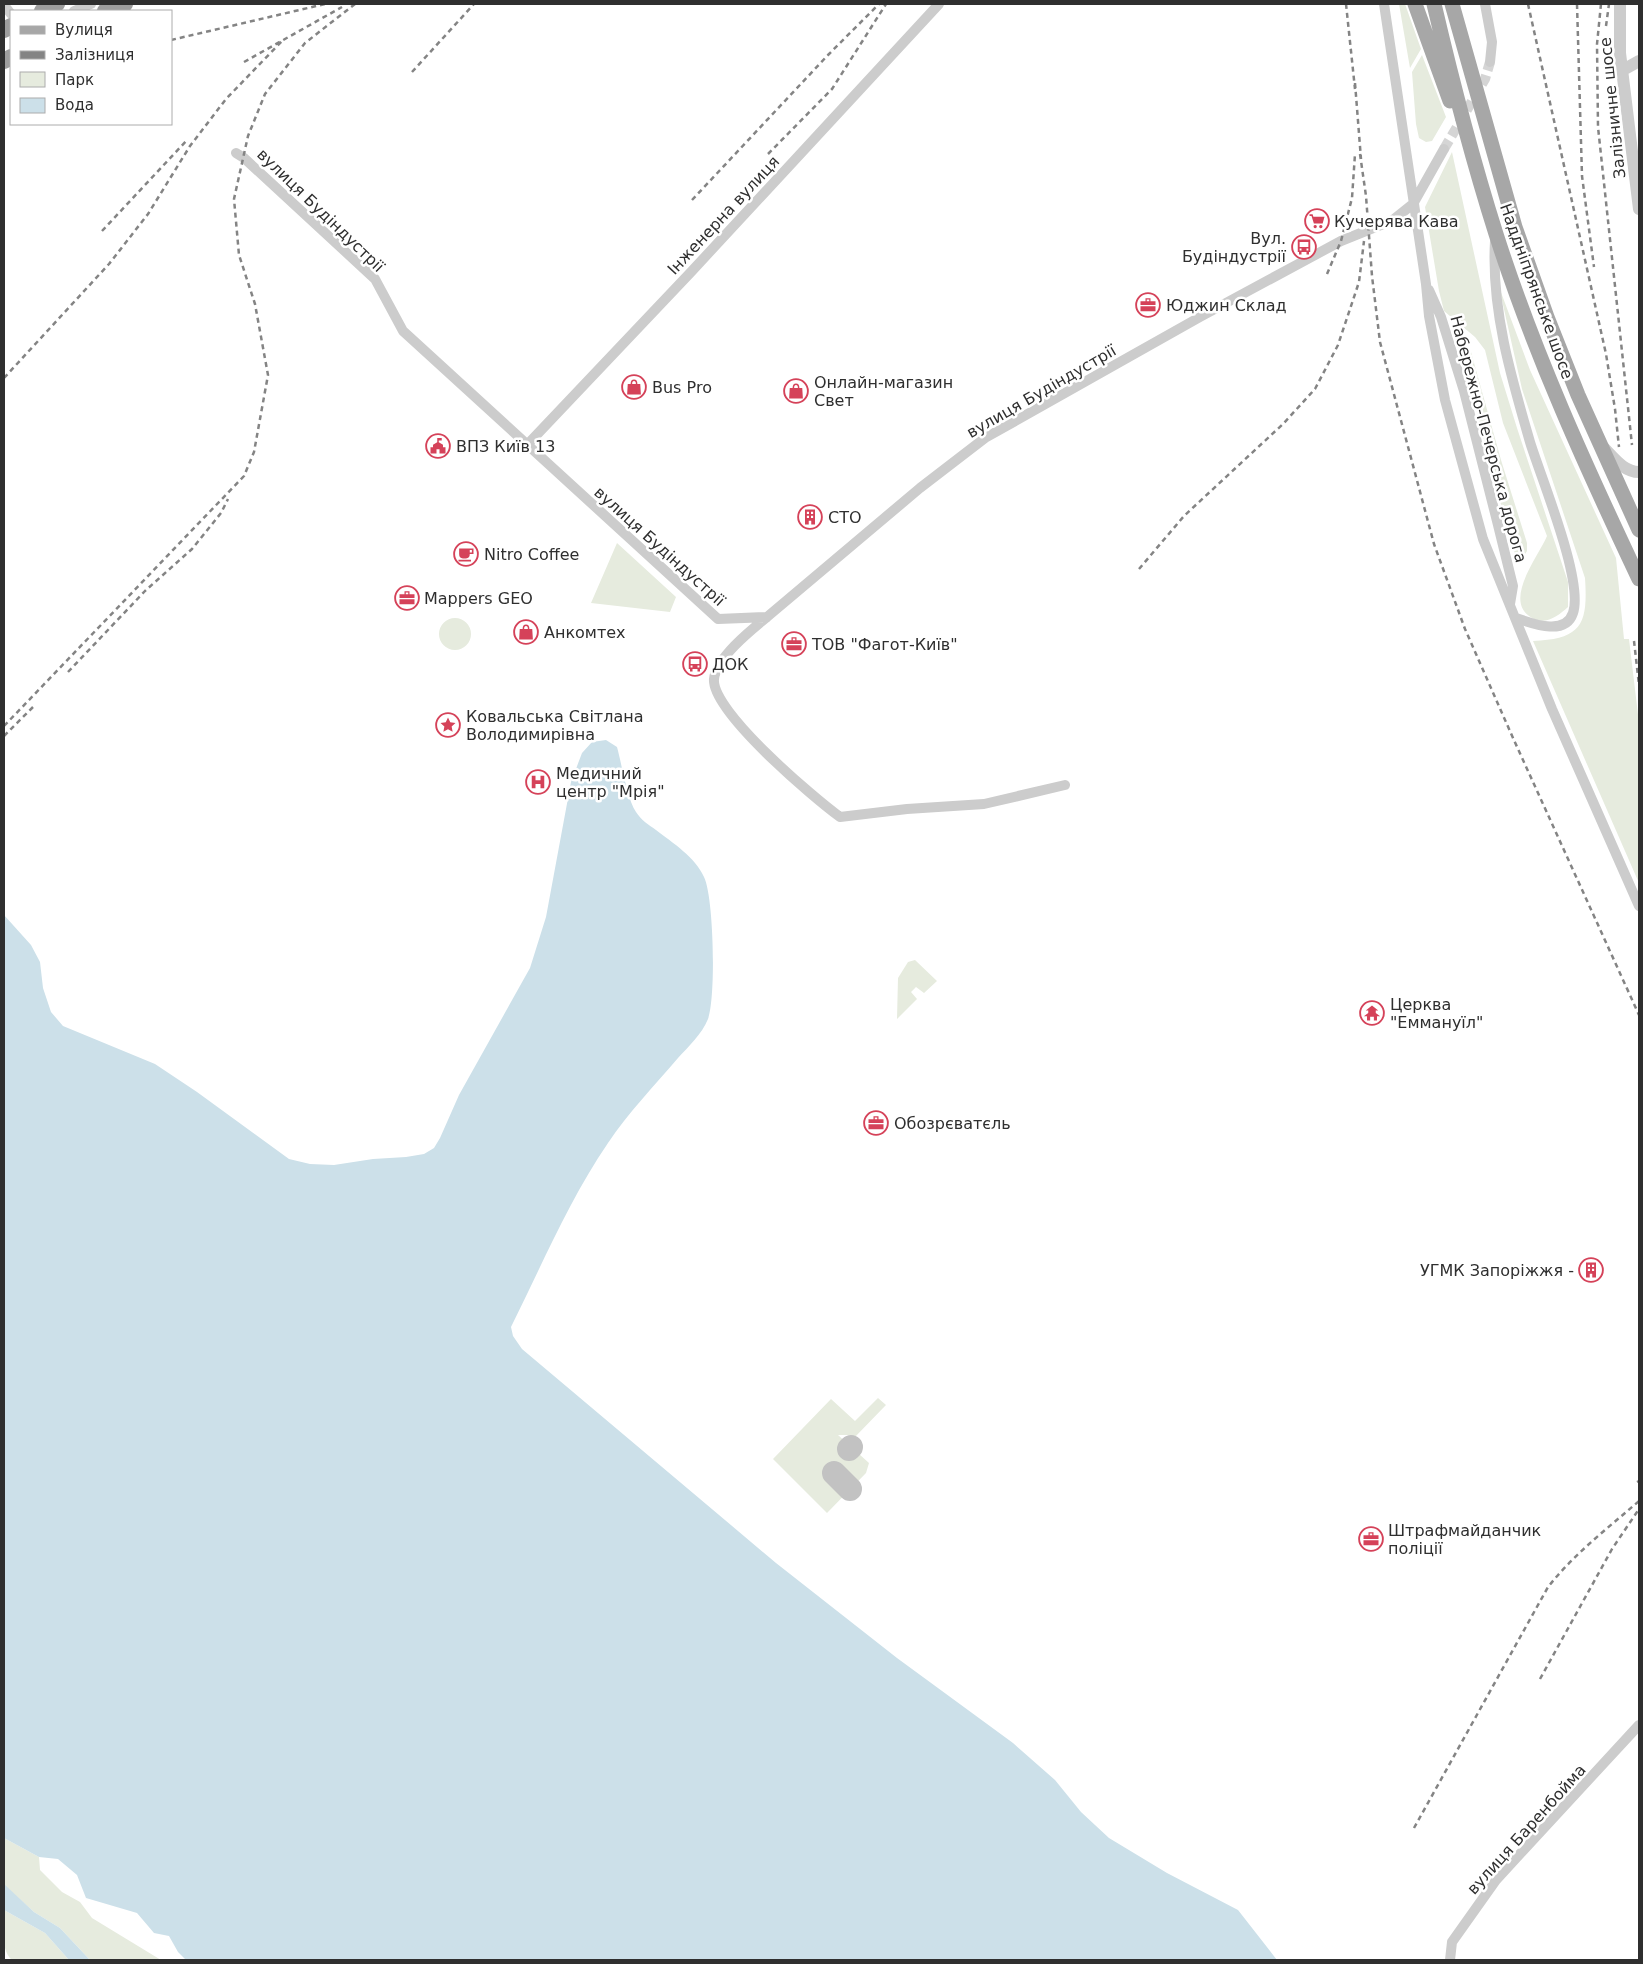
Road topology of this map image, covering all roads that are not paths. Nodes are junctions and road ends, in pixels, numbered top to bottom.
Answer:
1 (57, 4) edge
2 (91, 4) edge
3 (125, 4) edge
4 (939, 4) edge
5 (1384, 4) edge
6 (1415, 4) edge
7 (1434, 4) edge
8 (1452, 4) edge
9 (1459, 4) edge
10 (1485, 4) edge
11 (1620, 4) edge
12 (44, 10) edge
13 (76, 10) edge
14 (108, 10) edge
15 (1639, 61) edge
16 (1490, 62) tunnel mouth
17 (1470, 69) junction
18 (1623, 70) junction
19 (1467, 134) junction
20 (1444, 149) tunnel mouth
21 (236, 153) dead end
22 (1413, 204) junction
23 (1639, 209) edge
24 (1496, 235) junction
25 (1426, 284) junction
26 (1599, 442) junction
27 (527, 445) junction
28 (1639, 472) edge
29 (1639, 530) edge
30 (1639, 579) edge
31 (1510, 604) junction
32 (767, 617) junction
33 (1516, 618) junction
34 (1065, 785) dead end
35 (1639, 906) edge
36 (1639, 1725) edge
37 (1450, 1960) edge

1 - 12 highway
2 - 13 street
3 - 14 highway
4 - 27 street, Інженерна вулиця
5 - 22 street, Набережно-Печерська дорога
6 - 19 main road
7 - 19 main road, Наддніпрянське шосе
8 - 17 main road, Наддніпрянське шосе
9 - 17 main road
10 - 16 street
11 - 18 street, Залізничне шосе
15 - 18 street
17 - 26 main road, Наддніпрянське шосе
18 - 23 street, Залізничне шосе
19 - 24 main road, Наддніпрянське шосе
20 - 22 street
21 - 27 street, вулиця Будіндустрії
22 - 25 street, Набережно-Печерська дорога
22 - 32 street, вулиця Будіндустрії
24 - 30 main road, Наддніпрянське шосе
24 - 33 street
25 - 31 street, Набережно-Печерська дорога
25 - 31 street, Набережно-Печерська дорога
26 - 28 street
26 - 29 main road, Наддніпрянське шосе
27 - 32 street, вулиця Будіндустрії
31 - 33 street, Набережно-Печерська дорога
32 - 34 street
33 - 35 street, Набережно-Печерська дорога
36 - 37 street, вулиця Баренбойма

